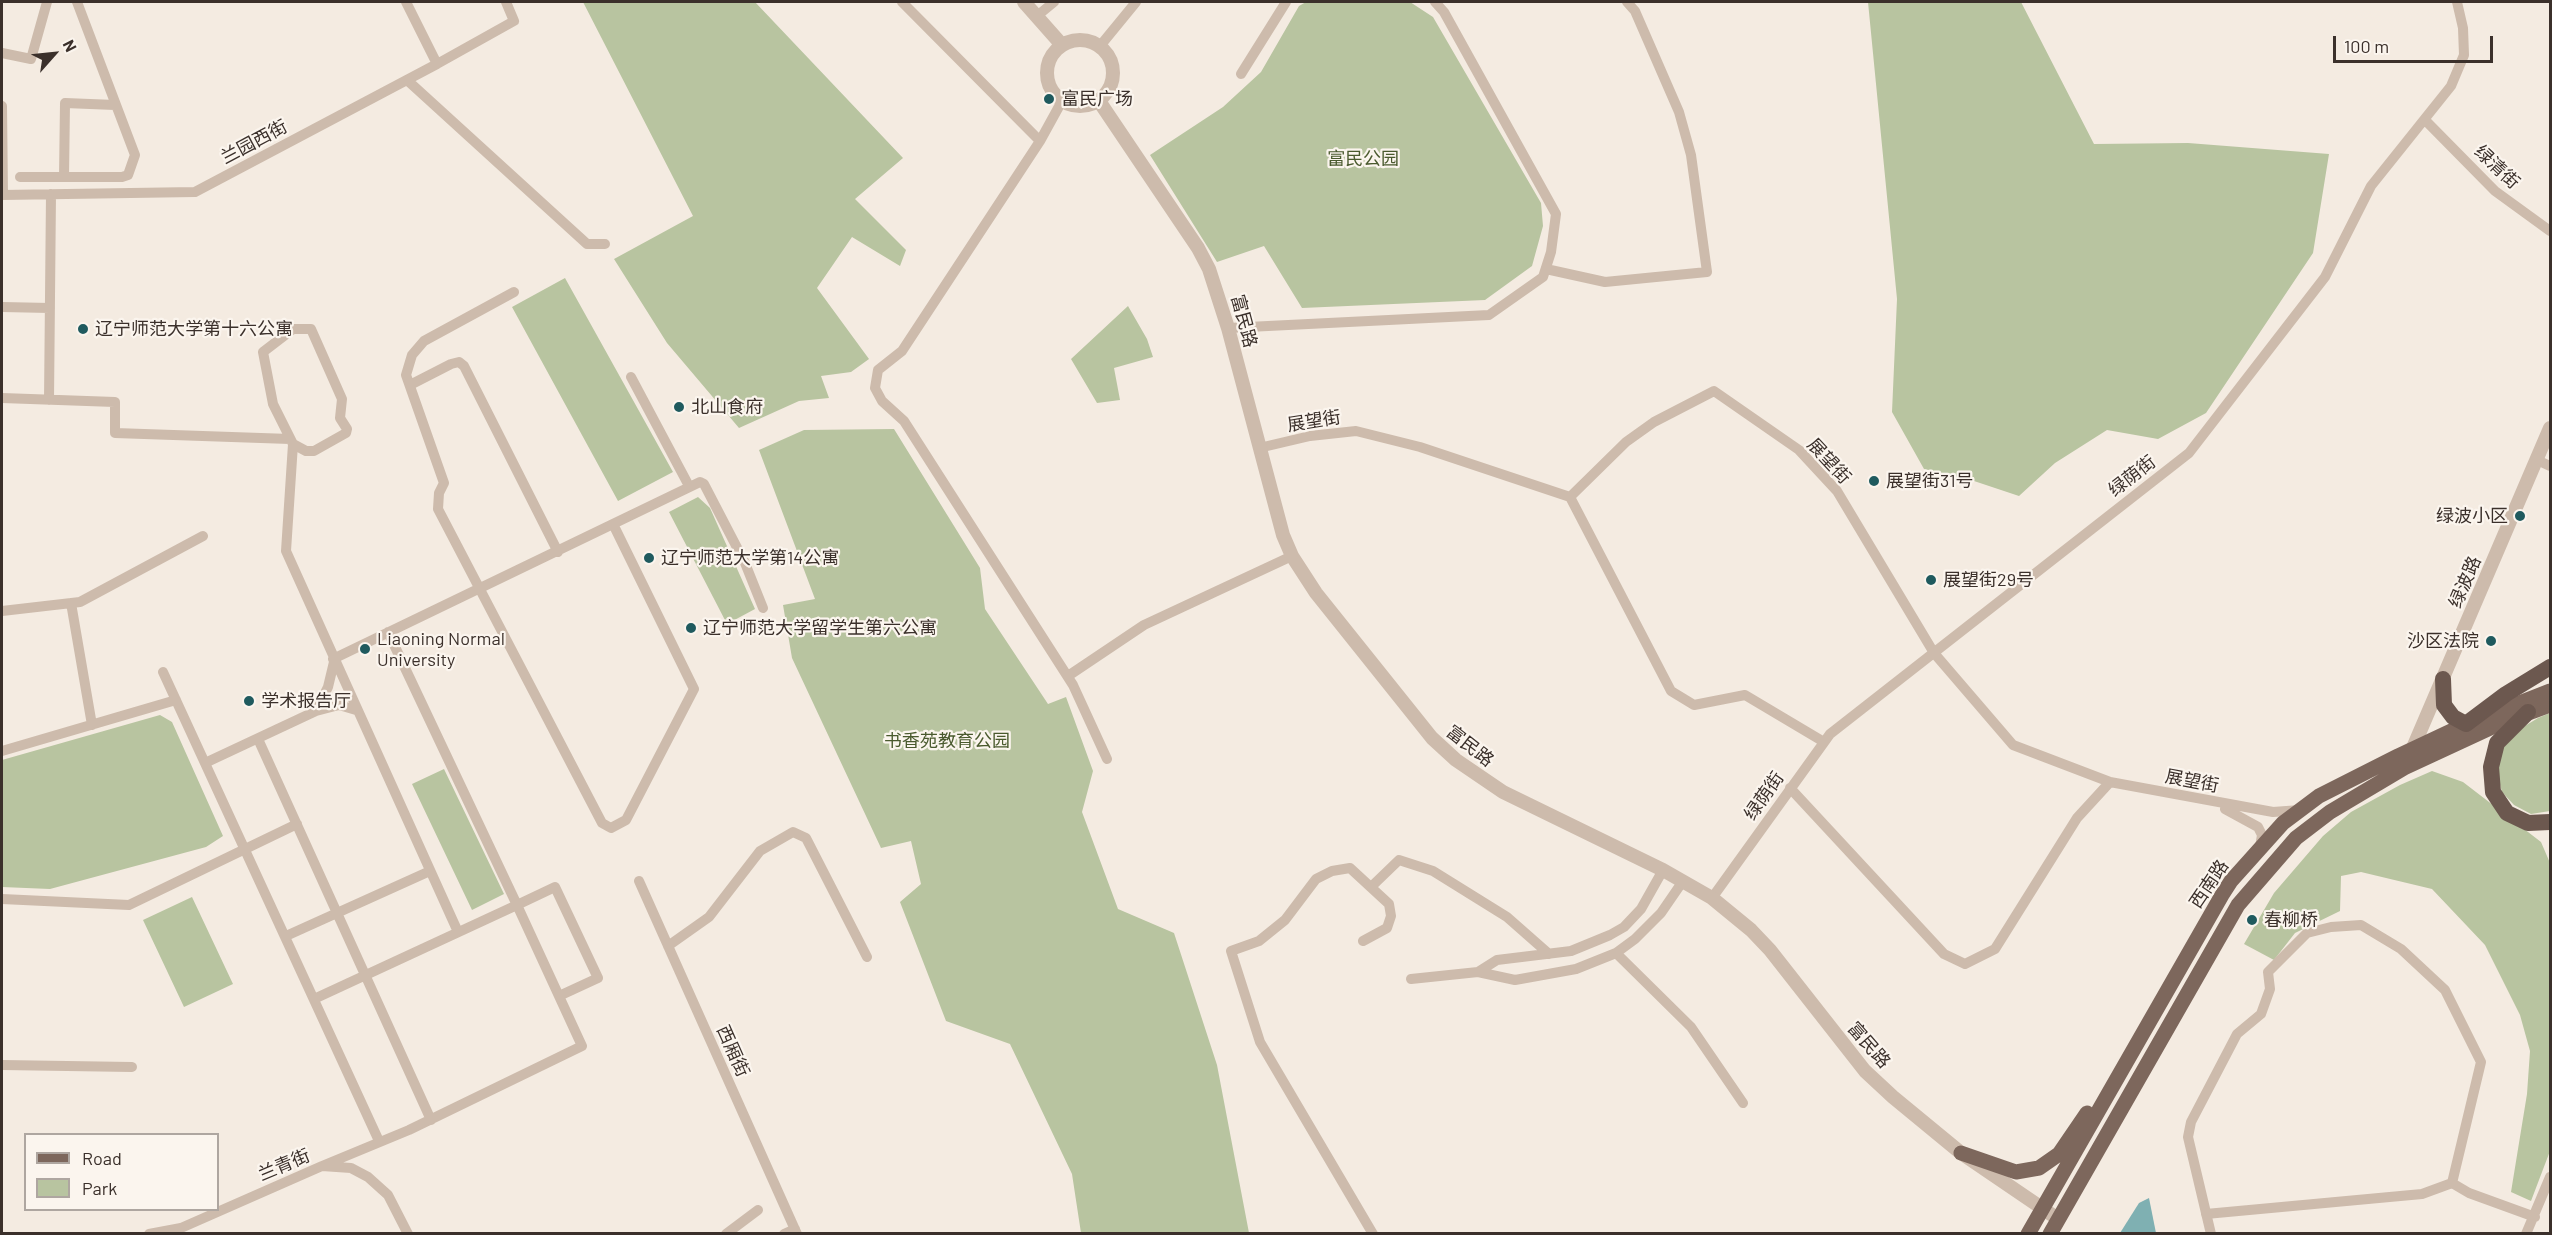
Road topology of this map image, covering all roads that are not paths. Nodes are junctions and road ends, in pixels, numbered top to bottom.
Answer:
1 (47, 2) edge
2 (77, 2) edge
3 (406, 2) edge
4 (506, 2) edge
5 (902, 2) edge
6 (1024, 2) edge
7 (1054, 2) edge
8 (1136, 2) edge
9 (1286, 2) edge
10 (1435, 2) edge
11 (1627, 2) edge
12 (2457, 2) edge
13 (1037, 16) junction
14 (1062, 45) junction
15 (1100, 46) junction
16 (2, 53) edge
17 (437, 64) junction
18 (1241, 74) dead end
19 (407, 80) junction
20 (1062, 101) junction
21 (1099, 101) junction
22 (115, 105) junction
23 (2, 106) edge
24 (2426, 121) junction
25 (1041, 141) junction
26 (20, 177) dead end
27 (64, 177) junction
28 (51, 194) junction
29 (2, 195) edge
30 (2550, 231) edge
31 (605, 244) dead end
32 (1546, 269) junction
33 (514, 292) dead end
34 (2, 307) edge
35 (50, 308) junction
36 (1228, 328) junction
37 (631, 377) dead end
38 (410, 385) junction
39 (2, 398) edge
40 (49, 400) junction
41 (2550, 428) edge
42 (291, 442) junction
43 (1259, 448) junction
44 (2537, 460) junction
45 (2550, 466) edge
46 (689, 486) junction
47 (1570, 497) junction
48 (613, 524) junction
49 (202, 536) dead end
50 (558, 552) junction
51 (1292, 556) junction
52 (478, 590) junction
53 (71, 603) junction
54 (763, 608) dead end
55 (2, 611) edge
56 (388, 632) junction
57 (1934, 653) junction
58 (334, 661) junction
59 (2550, 667) edge
60 (163, 672) dead end
61 (1068, 676) junction
62 (2443, 679) junction
63 (2550, 691) edge
64 (176, 700) junction
65 (2550, 705) edge
66 (356, 710) junction
67 (315, 711) junction
68 (2528, 712) junction
69 (2466, 724) junction
70 (92, 725) junction
71 (258, 739) junction
72 (1824, 742) junction
73 (2412, 750) junction
74 (2, 752) edge
75 (1107, 759) dead end
76 (205, 763) junction
77 (2110, 782) junction
78 (1790, 788) junction
79 (2196, 799) junction
80 (2301, 810) junction
81 (2550, 822) edge
82 (297, 824) junction
83 (2260, 849) junction
84 (245, 850) junction
85 (1663, 870) junction
86 (430, 871) junction
87 (639, 881) dead end
88 (1683, 881) junction
89 (1371, 887) junction
90 (1712, 898) junction
91 (2, 899) edge
92 (516, 905) junction
93 (338, 912) junction
94 (458, 932) junction
95 (285, 936) junction
96 (1363, 941) dead end
97 (668, 946) junction
98 (1616, 953) junction
99 (1549, 954) junction
100 (867, 957) dead end
101 (1478, 972) junction
102 (366, 975) junction
103 (1411, 979) dead end
104 (559, 996) junction
105 (314, 999) junction
106 (2, 1065) edge
107 (132, 1067) dead end
108 (2112, 1087) junction
109 (1743, 1103) dead end
110 (430, 1120) junction
111 (379, 1141) junction
112 (1961, 1154) junction
113 (322, 1166) junction
114 (2550, 1177) edge
115 (2452, 1183) junction
116 (2042, 1208) junction
117 (758, 1210) dead end
118 (2206, 1214) junction
119 (2535, 1217) junction
120 (2058, 1220) junction
121 (796, 1231) edge
122 (149, 1233) edge
123 (408, 1233) edge
124 (726, 1233) edge
125 (784, 1233) edge
126 (1373, 1233) edge
127 (2028, 1233) edge
128 (2050, 1233) edge
129 (2211, 1233) edge
130 (2526, 1233) edge

1 - 16 street
2 - 22 street
3 - 17 street
4 - 17 street, 兰园西街
5 - 25 street
6 - 13 street
7 - 13 street
8 - 15 street
9 - 18 street
10 - 32 street
11 - 32 street
12 - 24 street, 绿荫街
13 - 14 street
14 - 15 street
14 - 20 street
15 - 21 street
17 - 19 street, 兰园西街
19 - 28 street, 兰园西街
19 - 31 street
20 - 21 street
20 - 25 street
21 - 36 street, 富民路
22 - 27 street
22 - 27 street
23 - 29 street
24 - 30 street, 绿清街
24 - 57 street, 绿荫街
25 - 61 street
26 - 27 street
28 - 29 street, 兰园西街
28 - 35 street
32 - 36 street
33 - 38 street
34 - 35 street
35 - 40 street
36 - 43 street, 富民路
37 - 46 street
38 - 50 street
38 - 52 street
39 - 40 street
40 - 42 street
41 - 44 street, 绿波路
42 - 42 street
42 - 58 street
43 - 47 street, 展望街
43 - 51 street, 富民路
44 - 45 street
44 - 62 street, 绿波路
46 - 48 street
46 - 54 street
47 - 57 street, 展望街
47 - 72 street
48 - 50 street
48 - 52 street
49 - 53 street
50 - 52 street
51 - 61 street
51 - 85 street, 富民路
52 - 56 street
53 - 55 street
53 - 70 street
56 - 58 street
56 - 92 street
57 - 72 street, 绿荫街
57 - 77 street, 展望街
58 - 66 street
58 - 67 street
59 - 69 highway
60 - 64 street
61 - 75 street
62 - 69 highway
62 - 73 street, 绿波路
63 - 69 main road, 西南路
64 - 70 street
64 - 76 street
65 - 68 main road, 西南路
66 - 67 street
66 - 86 street
67 - 71 street
68 - 81 highway
68 - 120 main road, 西南路
69 - 73 main road, 西南路
70 - 74 street
71 - 76 street
71 - 82 street
72 - 78 street, 绿荫街
73 - 80 main road, 西南路
76 - 84 street
77 - 78 street
77 - 79 street, 展望街
78 - 90 street, 绿荫街
79 - 80 street, 展望街
79 - 83 street
80 - 83 main road, 西南路
82 - 84 street
82 - 93 street
83 - 108 main road, 西南路
84 - 91 street
84 - 95 street
85 - 88 street, 富民路
85 - 99 street
86 - 93 street
86 - 94 street
87 - 97 street, 西厢街
88 - 90 street, 富民路
88 - 98 street
89 - 96 street
89 - 99 street
89 - 126 street
90 - 112 street, 富民路
92 - 94 street
92 - 104 street
92 - 104 street
93 - 95 street
93 - 102 street
94 - 102 street
95 - 105 street
97 - 100 street
97 - 121 street, 西厢街
98 - 101 street
98 - 109 street
99 - 101 street
101 - 103 street
102 - 105 street
102 - 110 street
104 - 110 street
105 - 111 street
106 - 107 street
108 - 112 main road
108 - 116 main road, 西南路
110 - 111 street
111 - 113 street
112 - 116 street, 富民路
113 - 122 street, 兰青街
113 - 123 street, 兰青街
114 - 119 street
115 - 118 street
115 - 118 street
115 - 119 street
116 - 120 street, 富民路
116 - 127 main road, 西南路
117 - 124 street
118 - 129 street
119 - 130 street
120 - 128 main road, 西南路
121 - 125 street

